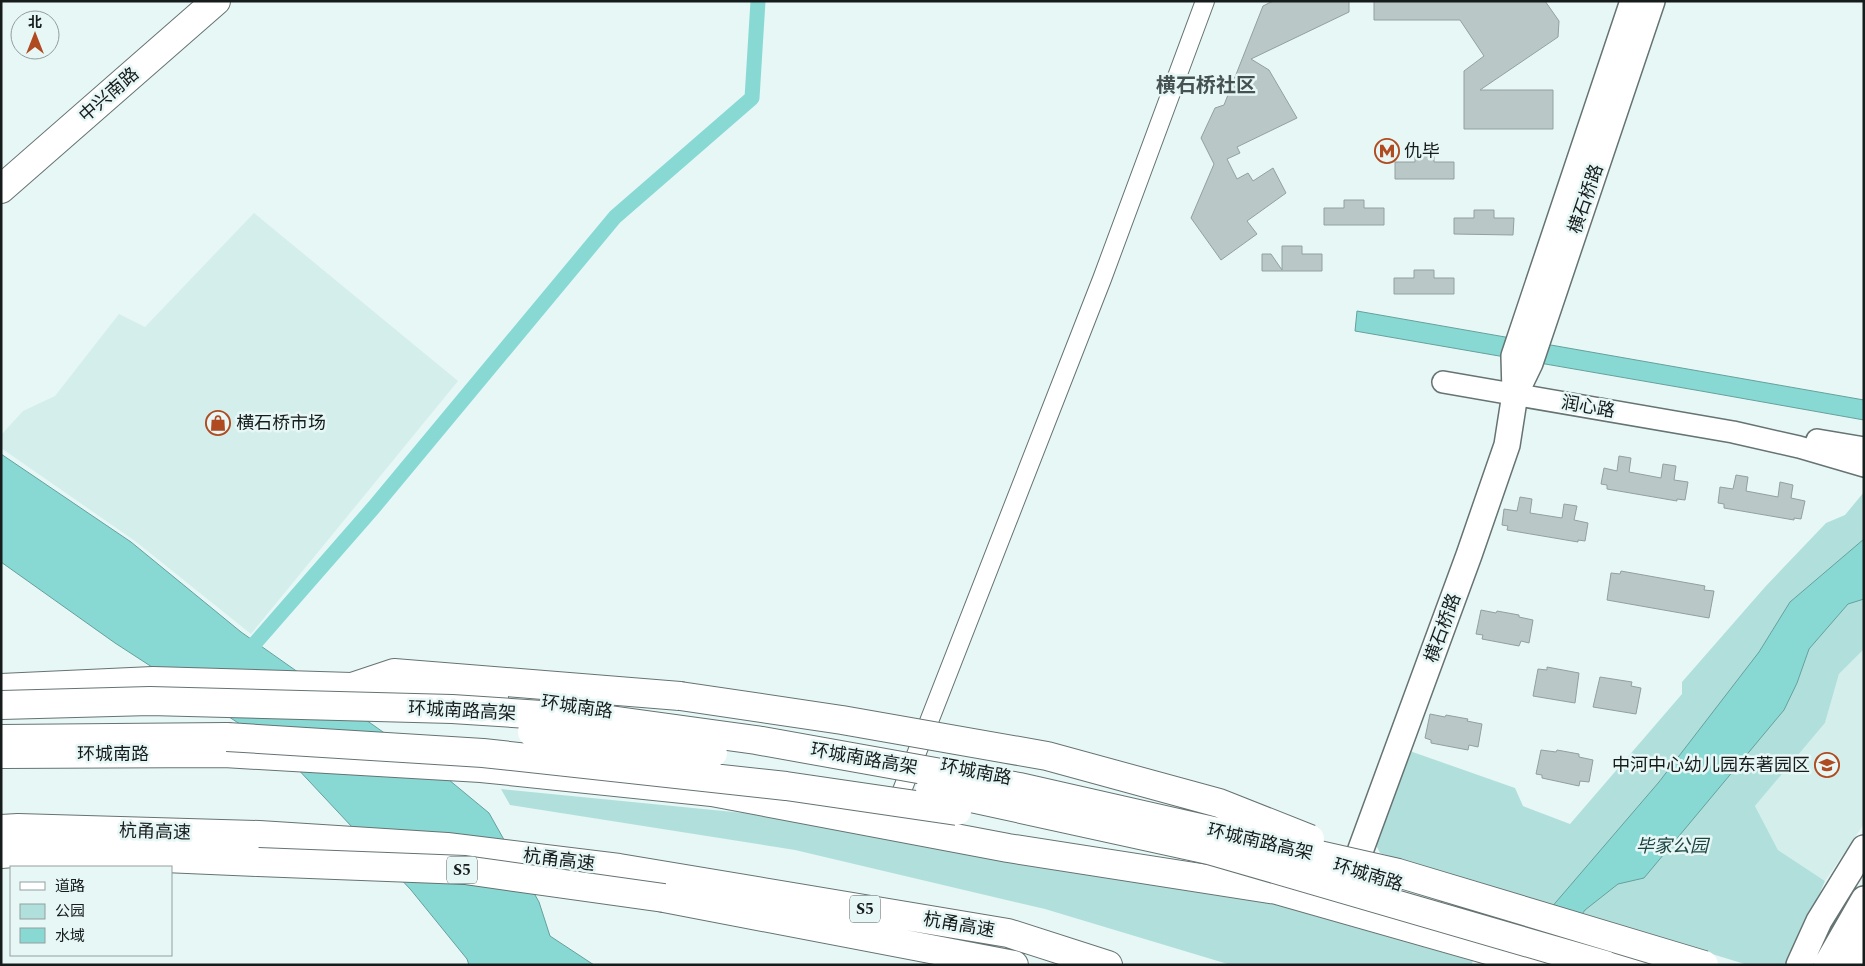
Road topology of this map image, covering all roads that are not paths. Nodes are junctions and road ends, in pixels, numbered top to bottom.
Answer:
1 (190, 1) edge
2 (216, 1) edge
3 (1205, 1) edge
4 (1633, 1) edge
5 (1652, 1) edge
6 (1, 166) edge
7 (1, 190) edge
8 (1443, 382) dead end
9 (1515, 394) junction
10 (1733, 432) junction
11 (1864, 448) edge
12 (1864, 466) edge
13 (352, 687) junction
14 (1, 688) edge
15 (1, 705) edge
16 (1, 720) edge
17 (1, 739) edge
18 (226, 745) junction
19 (1, 754) edge
20 (914, 761) junction
21 (888, 825) junction
22 (1, 829) edge
23 (1864, 848) edge
24 (1209, 850) junction
25 (1, 854) edge
26 (1358, 857) junction
27 (1398, 873) junction
28 (1864, 899) edge
29 (1864, 938) edge
30 (1014, 965) edge
31 (1108, 965) edge
32 (1534, 965) edge
33 (1605, 965) edge
34 (1660, 965) edge
35 (1704, 965) edge
36 (1799, 965) edge
37 (1826, 965) edge
38 (1849, 965) edge

1 - 6 main road, 中兴南路
2 - 7 main road, 中兴南路
3 - 20 street
4 - 9 main road, 横石桥路
5 - 9 main road, 横石桥路
8 - 9 street, 润心路
9 - 10 street, 润心路
9 - 26 main road, 横石桥路
10 - 11 street, 润心路
10 - 12 street, 润心路
13 - 14 main road, 环城南路
13 - 20 main road, 环城南路
13 - 26 main road, bridge
15 - 27 main road, 环城南路高架, bridge
16 - 24 main road, 环城南路高架, bridge
17 - 18 main road
18 - 19 main road, 环城南路
18 - 21 main road
18 - 24 main road, bridge
20 - 21 street
20 - 34 main road, 环城南路
21 - 32 main road
22 - 31 main road, 杭甬高速 / S5
23 - 36 main road
24 - 33 main road, 环城南路高架, bridge
25 - 30 main road, 杭甬高速 / S5, bridge
26 - 27 main road, bridge
27 - 35 main road, 环城南路高架, bridge
28 - 37 main road
29 - 38 main road

